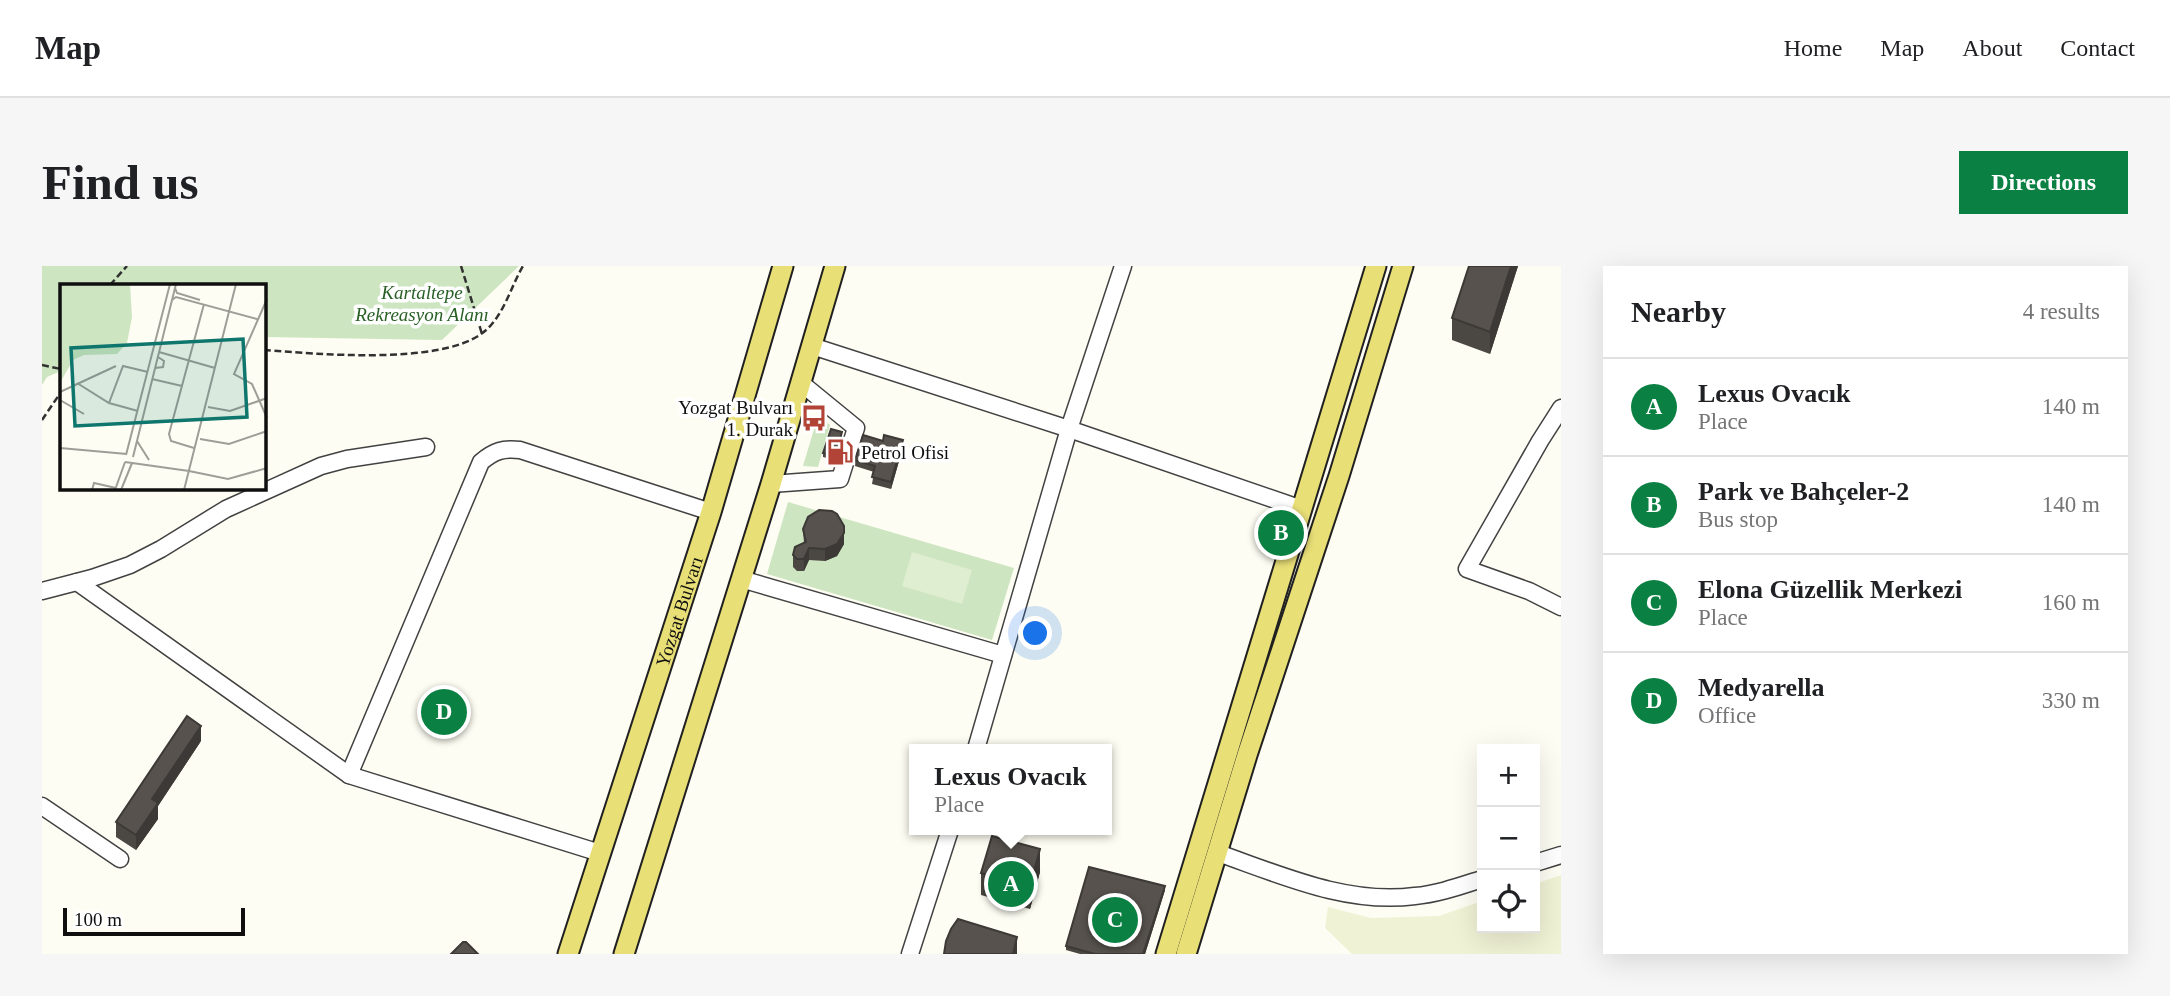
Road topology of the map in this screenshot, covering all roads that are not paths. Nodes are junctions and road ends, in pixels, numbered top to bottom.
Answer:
1 (783, 266) edge
2 (835, 266) edge
3 (1123, 266) edge
4 (1376, 266) edge
5 (1403, 266) edge
6 (811, 346) junction
7 (801, 383) junction
8 (1561, 408) edge
9 (1069, 429) junction
10 (426, 447) dead end
11 (771, 484) junction
12 (1302, 509) junction
13 (711, 512) junction
14 (741, 579) junction
15 (77, 582) junction
16 (42, 591) edge
17 (1561, 607) edge
18 (1003, 655) junction
19 (977, 744) edge
20 (349, 775) junction
21 (42, 806) edge
22 (948, 835) edge
23 (600, 853) junction
24 (1218, 853) junction
25 (1561, 855) edge
26 (120, 859) dead end
27 (1540, 861) edge
28 (1477, 880) edge
29 (568, 954) edge
30 (624, 954) edge
31 (910, 954) edge
32 (1166, 954) edge
33 (1186, 954) edge

1 - 13 main road, Yozgat Bulvarı
2 - 6 main road
3 - 9 street
4 - 12 main road
5 - 24 main road
6 - 7 main road
6 - 9 street
7 - 11 main road
7 - 11 street
8 - 17 street
9 - 12 street
9 - 18 street
10 - 15 street
11 - 14 main road
12 - 32 main road
13 - 20 street
13 - 23 main road, Yozgat Bulvarı
14 - 18 street
14 - 30 main road
15 - 16 street
15 - 20 street
18 - 19 street
20 - 23 street
21 - 26 street
22 - 31 street
23 - 29 main road, Yozgat Bulvarı
24 - 28 street
24 - 33 main road
25 - 27 street

